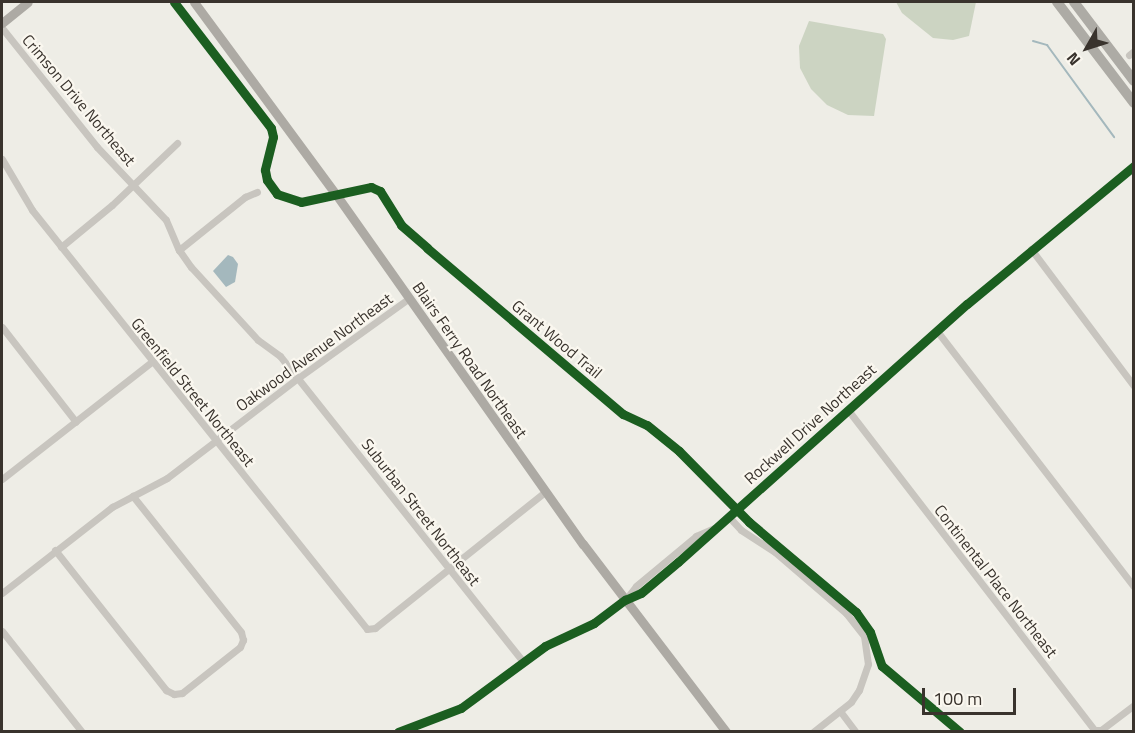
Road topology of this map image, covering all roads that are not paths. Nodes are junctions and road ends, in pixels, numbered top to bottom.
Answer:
1 (28, 2) edge
2 (194, 2) edge
3 (1057, 2) edge
4 (1074, 2) edge
5 (2, 23) edge
6 (2, 28) edge
7 (1134, 81) edge
8 (1134, 103) edge
9 (177, 143) dead end
10 (2, 159) edge
11 (1134, 166) edge
12 (133, 185) junction
13 (257, 192) dead end
14 (62, 247) junction
15 (1031, 249) junction
16 (179, 250) junction
17 (408, 299) junction
18 (2, 327) edge
19 (937, 331) junction
20 (151, 362) junction
21 (298, 378) junction
22 (1134, 386) edge
23 (848, 410) junction
24 (76, 422) junction
25 (215, 441) junction
26 (2, 479) edge
27 (545, 492) junction
28 (134, 495) junction
29 (728, 516) junction
30 (55, 550) junction
31 (449, 568) junction
32 (1134, 587) edge
33 (2, 593) edge
34 (625, 600) junction
35 (2, 631) edge
36 (523, 662) junction
37 (1134, 705) edge
38 (840, 711) junction
39 (82, 732) edge
40 (398, 732) edge
41 (726, 732) edge
42 (813, 732) edge
43 (856, 732) edge

1 - 5 main road
2 - 17 main road, Blairs Ferry Road Northeast
3 - 8 highway
4 - 7 highway
6 - 12 street, Crimson Drive Northeast
9 - 12 street
10 - 14 street, Greenfield Street Northeast
11 - 15 street, Rockwell Drive Northeast
12 - 14 street
12 - 16 street, Crimson Drive Northeast
13 - 16 street
14 - 20 street, Greenfield Street Northeast
15 - 19 street, Rockwell Drive Northeast
15 - 22 street
16 - 21 street, Crimson Drive Northeast
17 - 21 street, Oakwood Avenue Northeast
17 - 27 main road, Blairs Ferry Road Northeast
18 - 24 street
19 - 23 street, Rockwell Drive Northeast
19 - 32 street
20 - 24 street
20 - 25 street, Greenfield Street Northeast
21 - 25 street, Oakwood Avenue Northeast
21 - 31 street, Suburban Street Northeast
23 - 29 street, Rockwell Drive Northeast
23 - 37 street, Continental Place Northeast
24 - 26 street
25 - 28 street, Oakwood Avenue Northeast
25 - 31 street, Greenfield Street Northeast
27 - 31 street
27 - 34 main road, Blairs Ferry Road Northeast
28 - 30 street, Oakwood Avenue Northeast
28 - 30 street
29 - 34 street, Rockwell Drive Northeast
29 - 38 street
30 - 33 street, Oakwood Avenue Northeast
31 - 36 street, Suburban Street Northeast
34 - 36 street, Rockwell Drive Northeast
34 - 41 main road, Blairs Ferry Road Northeast
35 - 39 street
36 - 40 street, Rockwell Drive Northeast
38 - 42 street
38 - 43 street

